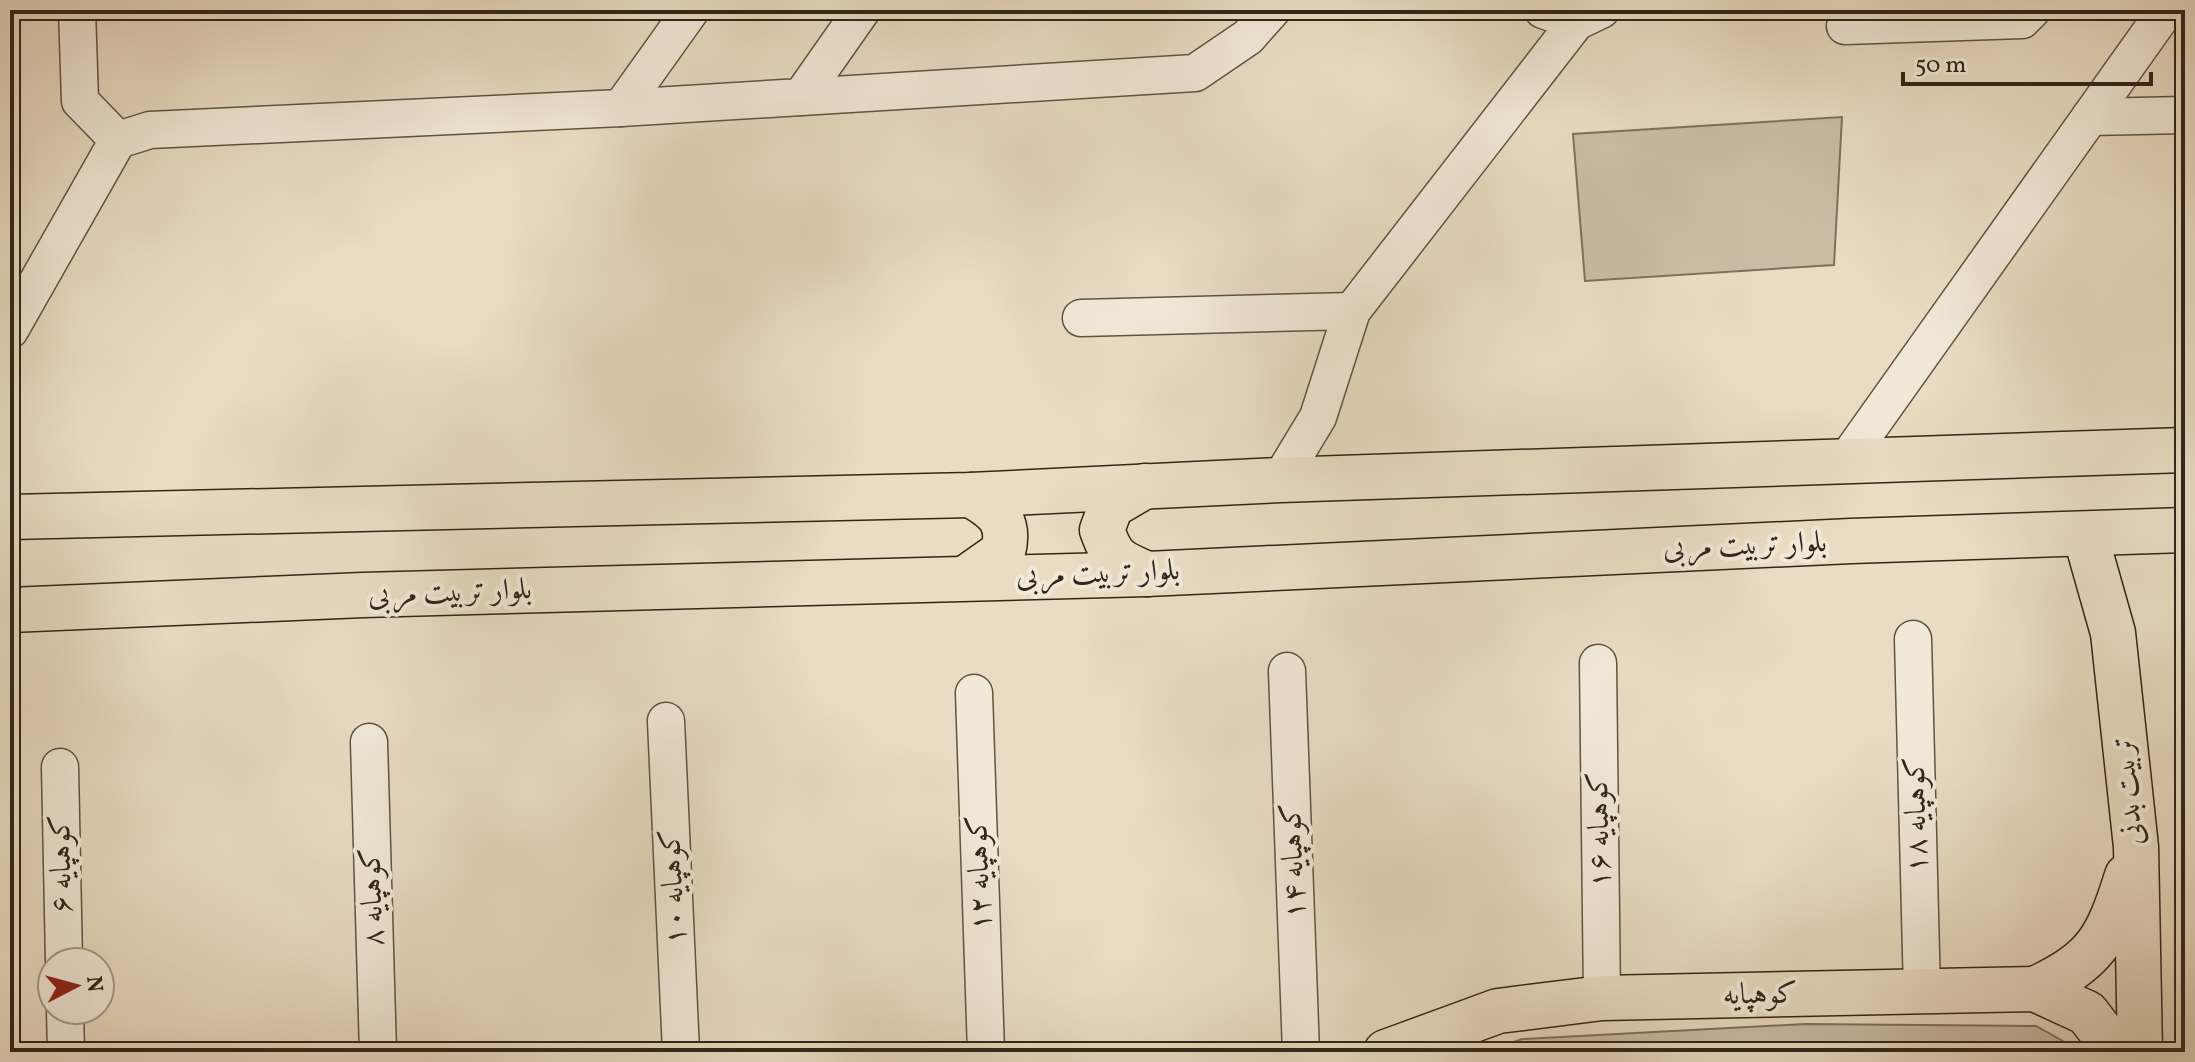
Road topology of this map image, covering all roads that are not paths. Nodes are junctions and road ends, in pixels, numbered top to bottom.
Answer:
1 (77, 10) edge
2 (691, 10) edge
3 (862, 10) edge
4 (1272, 10) edge
5 (2032, 10) edge
6 (2166, 10) edge
7 (1574, 14) edge
8 (1845, 26) dead end
9 (801, 97) junction
10 (621, 108) junction
11 (2185, 115) edge
12 (2090, 117) junction
13 (118, 140) junction
14 (1352, 311) junction
15 (1081, 318) dead end
16 (10, 330) edge
17 (2185, 450) edge
18 (1847, 459) junction
19 (1280, 480) junction
20 (1145, 486) junction
21 (971, 495) junction
22 (10, 517) edge
23 (2185, 530) edge
24 (2085, 534) junction
25 (1147, 574) junction
26 (966, 578) junction
27 (10, 610) edge
28 (1913, 639) dead end
29 (1598, 663) dead end
30 (1287, 671) dead end
31 (974, 693) dead end
32 (666, 721) dead end
33 (369, 742) dead end
34 (60, 767) dead end
35 (2136, 847) junction
36 (64, 946) edge
37 (2035, 989) junction
38 (1922, 992) junction
39 (1602, 998) junction
40 (65, 1026) edge
41 (66, 1052) edge
42 (378, 1052) edge
43 (681, 1052) edge
44 (986, 1052) edge
45 (1301, 1052) edge
46 (1386, 1052) edge
47 (2117, 1052) edge
48 (2140, 1052) edge

1 - 13 street
2 - 10 street
3 - 9 street
4 - 9 street
5 - 8 street
6 - 12 street
7 - 14 street
9 - 10 street
10 - 13 street
11 - 12 street
12 - 18 street
13 - 16 street
14 - 15 street
14 - 19 street
17 - 18 main road
18 - 19 main road
19 - 20 main road
20 - 21 main road
20 - 25 main road
21 - 22 main road
21 - 26 main road
23 - 24 main road, بلوار تربیت مربی
24 - 25 main road, بلوار تربیت مربی
24 - 35 main road, تربیت بدنی
25 - 26 main road, بلوار تربیت مربی
26 - 27 main road, بلوار تربیت مربی
28 - 38 street, کوهپایه ۱۸
29 - 39 street, کوهپایه ۱۶
30 - 45 street, کوهپایه ۱۴
31 - 44 street, کوهپایه ۱۲
32 - 43 street, کوهپایه ۱۰
33 - 42 street, کوهپایه ۸
34 - 36 street, کوهپایه ۶
35 - 37 main road
35 - 48 main road, تربیت بدنی
37 - 38 main road, کوهپایه
37 - 47 main road, کوهپایه
38 - 39 main road, کوهپایه
39 - 46 main road, کوهپایه
40 - 41 street

